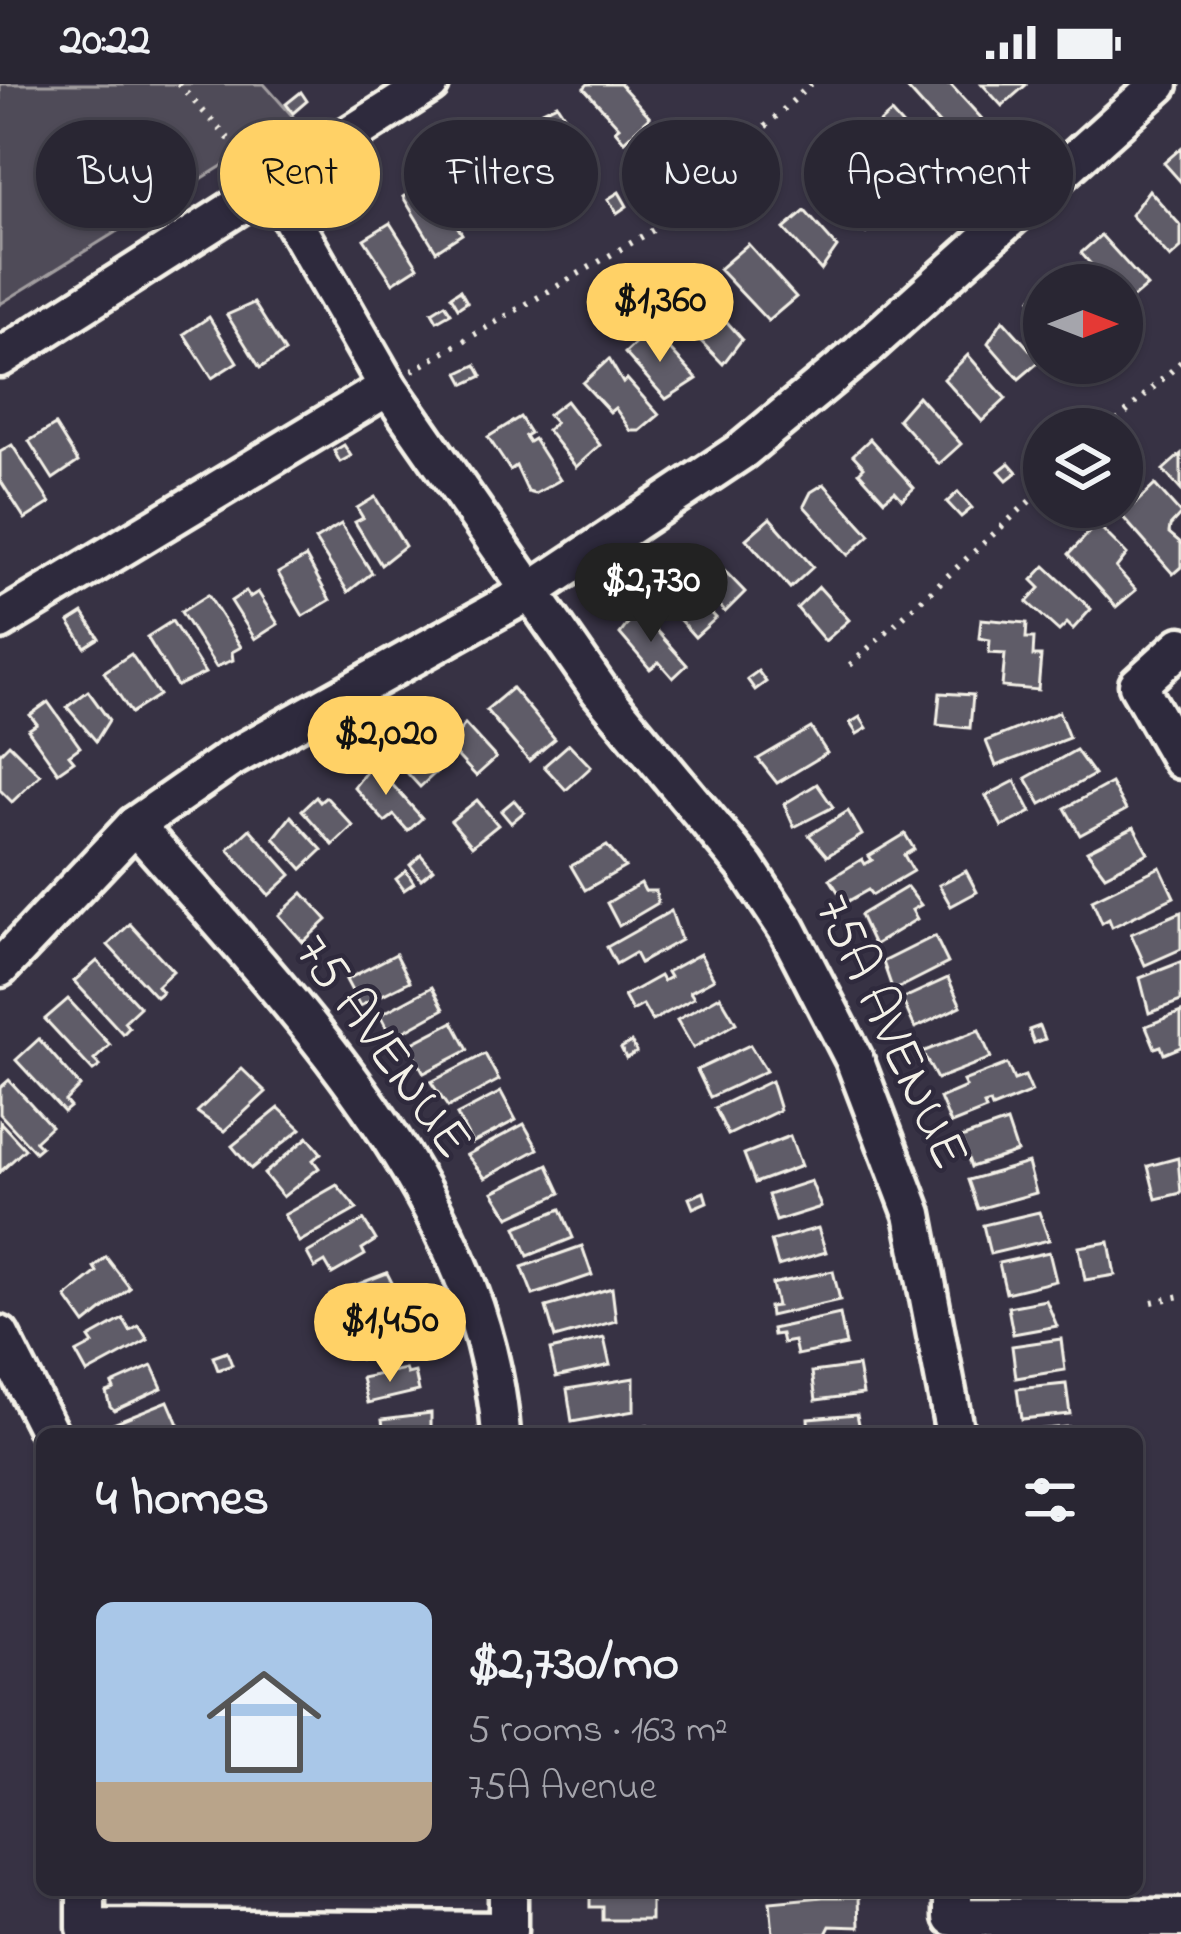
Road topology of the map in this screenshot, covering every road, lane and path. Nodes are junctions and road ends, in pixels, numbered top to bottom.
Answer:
1 (178, 84) edge
2 (430, 84) edge
3 (811, 84) edge
4 (1156, 85) edge
5 (371, 120) edge
6 (220, 129) edge
7 (220, 215) edge
8 (296, 228) edge
9 (0, 358) edge
10 (1181, 362) edge
11 (388, 387) junction
12 (1131, 408) edge
13 (1023, 507) edge
14 (533, 590) junction
15 (0, 621) edge
16 (1181, 646) edge
17 (850, 665) dead end
18 (1181, 760) edge
19 (135, 825) junction
20 (0, 968) edge
21 (1181, 1297) edge
22 (1152, 1302) dead end
23 (0, 1335) edge
24 (47, 1428) edge
25 (500, 1428) edge
26 (954, 1428) edge
27 (86, 1896) edge
28 (508, 1896) edge
29 (953, 1903) edge
30 (1181, 1918) edge

1 - 6 path
2 - 5 street
3 - 11 path
4 - 14 street
7 - 9 street
8 - 11 street, 75A AVENUE
10 - 12 path
11 - 14 street, 75A AVENUE
11 - 15 street
13 - 17 path
14 - 19 street
14 - 26 street, 75A AVENUE
16 - 18 street
19 - 20 street
19 - 25 street, 75 AVENUE
21 - 22 path
23 - 24 street
27 - 28 street
29 - 30 street

